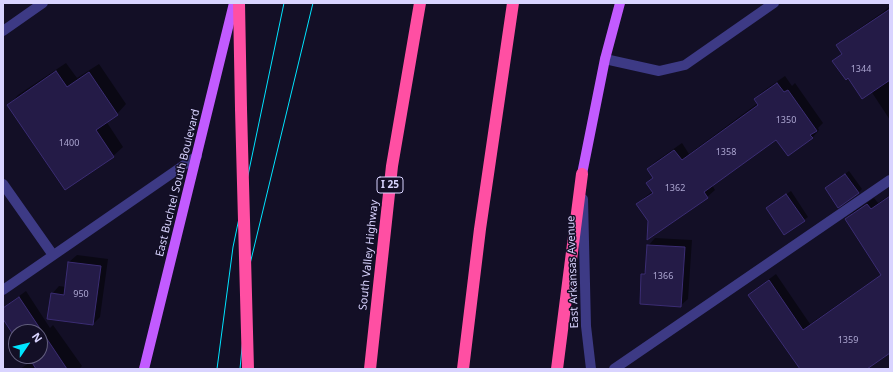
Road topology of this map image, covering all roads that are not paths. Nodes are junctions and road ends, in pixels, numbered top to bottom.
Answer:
1 (43, 3) edge
2 (234, 3) edge
3 (239, 3) edge
4 (420, 3) edge
5 (514, 3) edge
6 (620, 3) edge
7 (774, 3) edge
8 (3, 31) edge
9 (605, 59) junction
10 (197, 156) junction
11 (582, 174) junction
12 (890, 180) edge
13 (3, 184) edge
14 (53, 255) junction
15 (3, 290) edge
16 (144, 369) edge
17 (248, 369) edge
18 (370, 369) edge
19 (463, 369) edge
20 (557, 369) edge
21 (590, 369) edge
22 (614, 369) edge

1 - 8 street
2 - 10 main road, East Buchtel South Boulevard
3 - 17 highway, bridge
4 - 18 highway, South Valley Highway / I 25
5 - 19 highway
6 - 9 main road
7 - 9 street
9 - 11 main road
10 - 14 street
10 - 16 main road, East Buchtel South Boulevard
11 - 20 highway
11 - 21 street, East Arkansas Avenue
12 - 22 street
13 - 14 street
14 - 15 street

